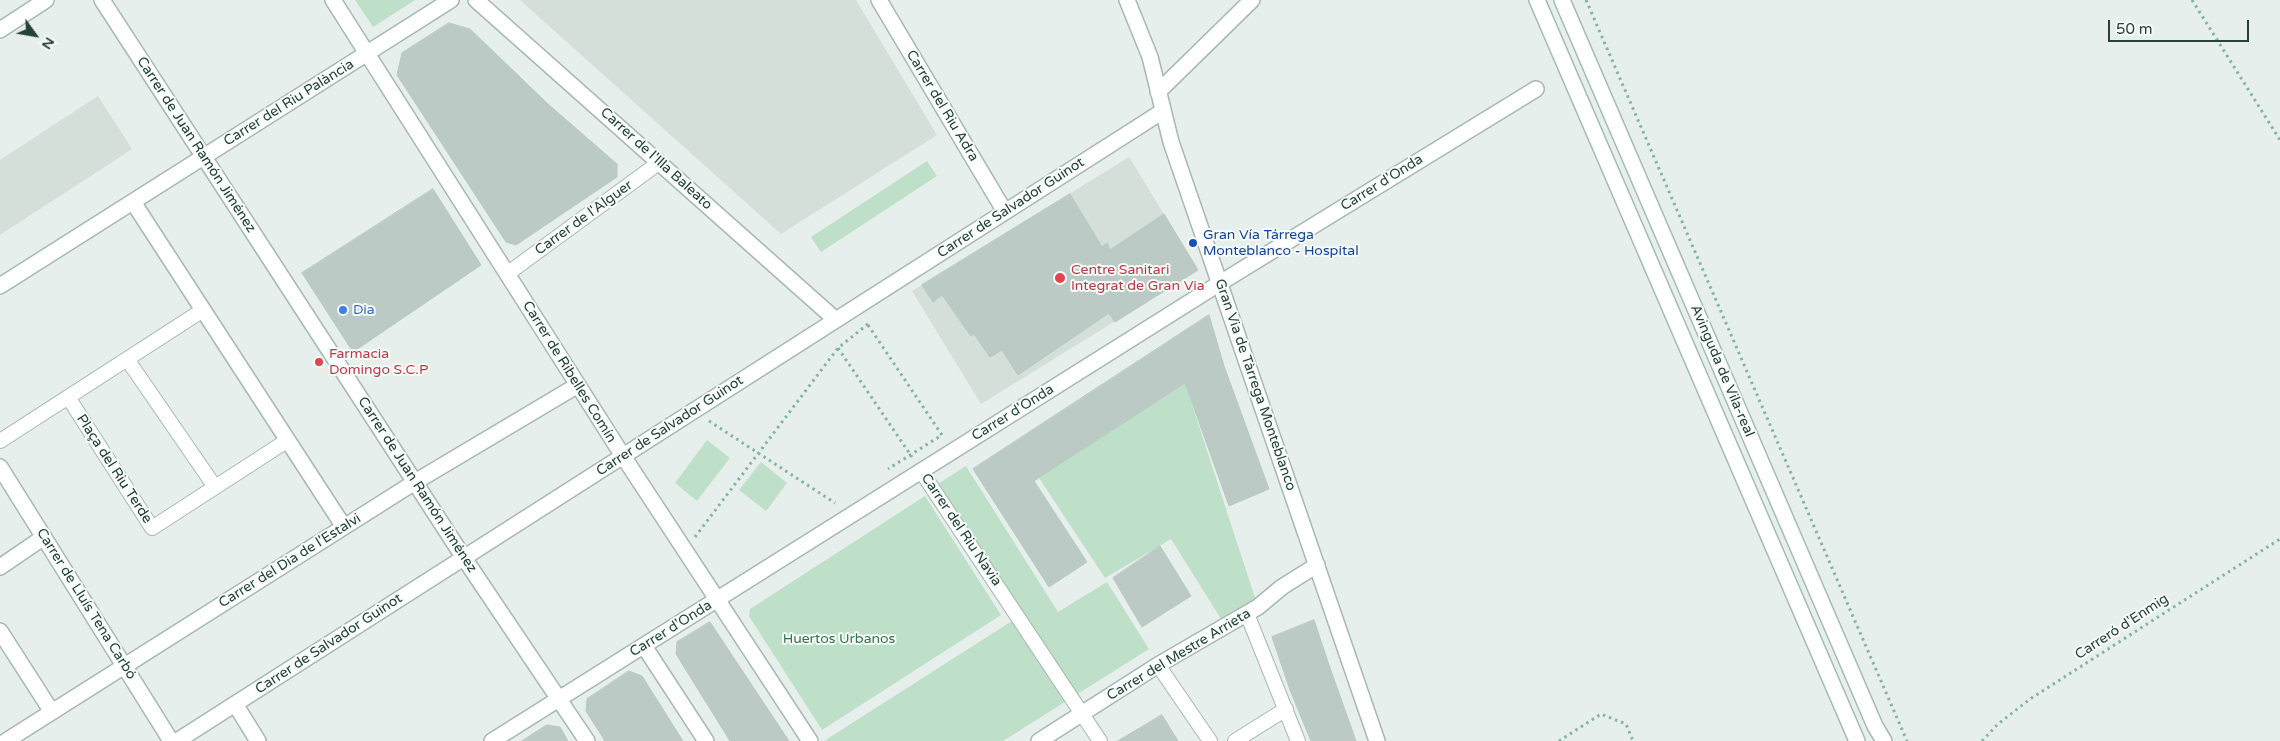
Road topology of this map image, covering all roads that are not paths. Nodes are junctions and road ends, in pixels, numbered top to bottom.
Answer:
1 (46, 0) edge
2 (102, 0) edge
3 (333, 0) edge
4 (451, 0) edge
5 (476, 0) edge
6 (879, 0) edge
7 (1126, 0) edge
8 (1252, 0) edge
9 (1537, 0) edge
10 (1562, 0) edge
11 (0, 30) edge
12 (366, 53) junction
13 (1536, 88) dead end
14 (1158, 92) junction
15 (1163, 112) junction
16 (204, 157) junction
17 (660, 162) junction
18 (132, 202) junction
19 (1005, 212) junction
20 (507, 274) junction
21 (1220, 283) junction
22 (0, 286) edge
23 (203, 310) junction
24 (836, 320) junction
25 (127, 359) junction
26 (578, 386) junction
27 (68, 397) junction
28 (288, 440) junction
29 (0, 441) edge
30 (623, 456) junction
31 (0, 467) edge
32 (922, 471) junction
33 (415, 482) junction
34 (215, 487) junction
35 (344, 526) junction
36 (44, 537) junction
37 (464, 558) junction
38 (1317, 565) junction
39 (0, 567) edge
40 (717, 600) junction
41 (1247, 614) junction
42 (0, 631) edge
43 (644, 646) junction
44 (124, 666) junction
45 (1158, 666) junction
46 (560, 699) junction
47 (235, 704) junction
48 (1286, 709) junction
49 (52, 712) junction
50 (1082, 713) junction
51 (6, 741) edge
52 (171, 741) edge
53 (177, 741) edge
54 (258, 741) edge
55 (492, 741) edge
56 (587, 741) edge
57 (706, 741) edge
58 (810, 741) edge
59 (1039, 741) edge
60 (1100, 741) edge
61 (1210, 741) edge
62 (1235, 741) edge
63 (1298, 741) edge
64 (1377, 741) edge
65 (1857, 741) edge
66 (1884, 741) edge

1 - 11 street
2 - 16 street, Carrer de Juan Ramón Jiménez
3 - 12 street, Carrer de Ribelles Comín
4 - 12 street, Carrer del Riu Palància
5 - 17 street, Carrer de l'Illa Baleato
6 - 19 street, Carrer del Riu Adra
7 - 14 street, Gran Via de Tàrrega Monteblanco
8 - 14 street
9 - 65 street, Avinguda de Vila-real
10 - 66 street, Avinguda de Vila-real
12 - 16 street, Carrer del Riu Palància
12 - 20 street, Carrer de Ribelles Comín
13 - 21 street, Carrer d'Onda
14 - 15 street, Gran Via de Tàrrega Monteblanco
15 - 19 street, Carrer de Salvador Guinot
15 - 21 street, Gran Via de Tàrrega Monteblanco
16 - 18 street, Carrer del Riu Palància
16 - 33 street, Carrer de Juan Ramón Jiménez
17 - 20 street, Carrer de l'Alguer
17 - 24 street, Carrer de l'Illa Baleato
18 - 22 street, Carrer del Riu Palància
18 - 23 street
19 - 24 street, Carrer de Salvador Guinot
20 - 26 street, Carrer de Ribelles Comín
21 - 32 street, Carrer d'Onda
21 - 38 street, Gran Via de Tàrrega Monteblanco
23 - 25 street
23 - 28 street
24 - 30 street, Carrer de Salvador Guinot
25 - 27 street
25 - 34 street
26 - 30 street, Carrer de Ribelles Comín
26 - 33 street, Carrer del Dia de l'Estalvi
27 - 29 street
27 - 34 street, Plaça del Riu Terde
28 - 34 street, Plaça del Riu Terde
28 - 35 street
30 - 37 street, Carrer de Salvador Guinot
30 - 40 street, Carrer de Ribelles Comín
31 - 36 street, Carrer de Lluís Tena Carbó
32 - 40 street, Carrer d'Onda
32 - 50 street, Carrer del Riu Navia
33 - 35 street, Carrer del Dia de l'Estalvi
33 - 37 street, Carrer de Juan Ramón Jiménez
35 - 44 street, Carrer del Dia de l'Estalvi
36 - 39 street
36 - 44 street, Carrer de Lluís Tena Carbó
37 - 46 street, Carrer de Juan Ramón Jiménez
37 - 47 street, Carrer de Salvador Guinot
38 - 41 street, Carrer del Mestre Arrieta
38 - 64 street, Gran Via de Tàrrega Monteblanco
40 - 43 street, Carrer d'Onda
40 - 58 street, Carrer de Ribelles Comín
41 - 45 street, Carrer del Mestre Arrieta
41 - 48 street
42 - 49 street
43 - 46 street, Carrer d'Onda
43 - 57 street
44 - 49 street, Carrer del Dia de l'Estalvi
44 - 52 street, Carrer de Lluís Tena Carbó
45 - 50 street, Carrer del Mestre Arrieta
45 - 61 street
46 - 55 street, Carrer d'Onda
46 - 56 street, Carrer de Juan Ramón Jiménez
47 - 53 street, Carrer de Salvador Guinot
47 - 54 street
48 - 62 street
48 - 63 street
49 - 51 street, Carrer del Dia de l'Estalvi
50 - 59 street, Carrer del Mestre Arrieta
50 - 60 street, Carrer del Riu Navia

